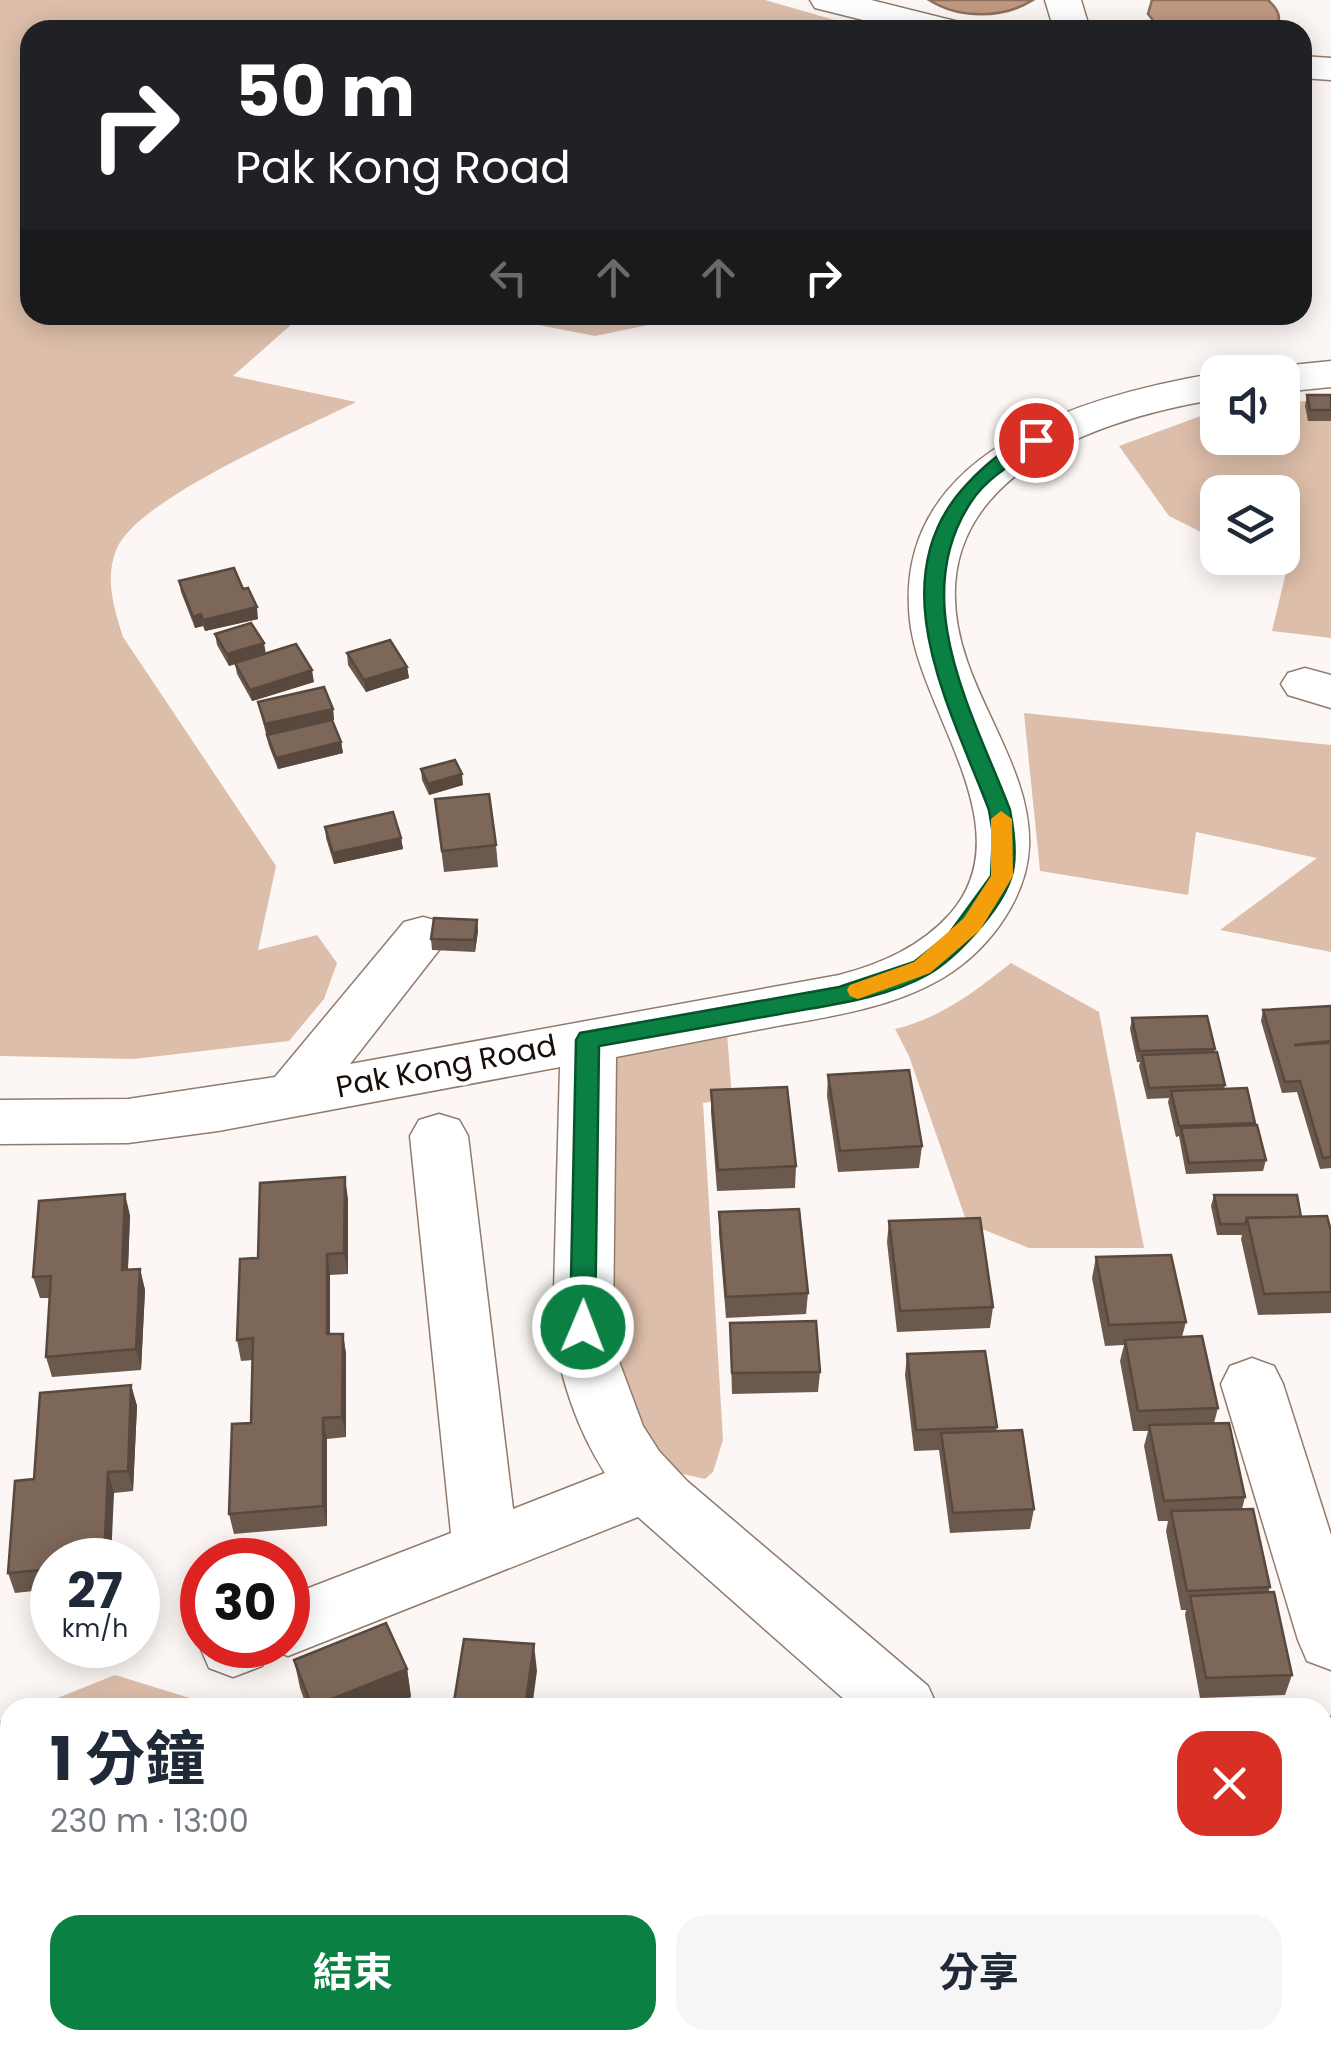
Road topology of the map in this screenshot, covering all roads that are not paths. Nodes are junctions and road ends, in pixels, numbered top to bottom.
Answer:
1 (828, 0) edge
2 (907, 20) edge
3 (1331, 374) edge
4 (1300, 377) edge
5 (1200, 390) edge
6 (424, 936) dead end
7 (588, 1040) junction
8 (294, 1094) junction
9 (0, 1122) edge
10 (439, 1136) dead end
11 (1252, 1384) dead end
12 (650, 1484) junction
13 (485, 1549) junction
14 (310, 1617) edge
15 (1331, 1640) edge
16 (892, 1698) edge

1 - 2 street
3 - 4 street
5 - 7 street, Pak Kong Road
6 - 8 street
7 - 8 street, Pak Kong Road
7 - 12 street
8 - 9 street, Pak Kong Road
10 - 13 street
11 - 15 street
12 - 13 street
12 - 16 street
13 - 14 street

